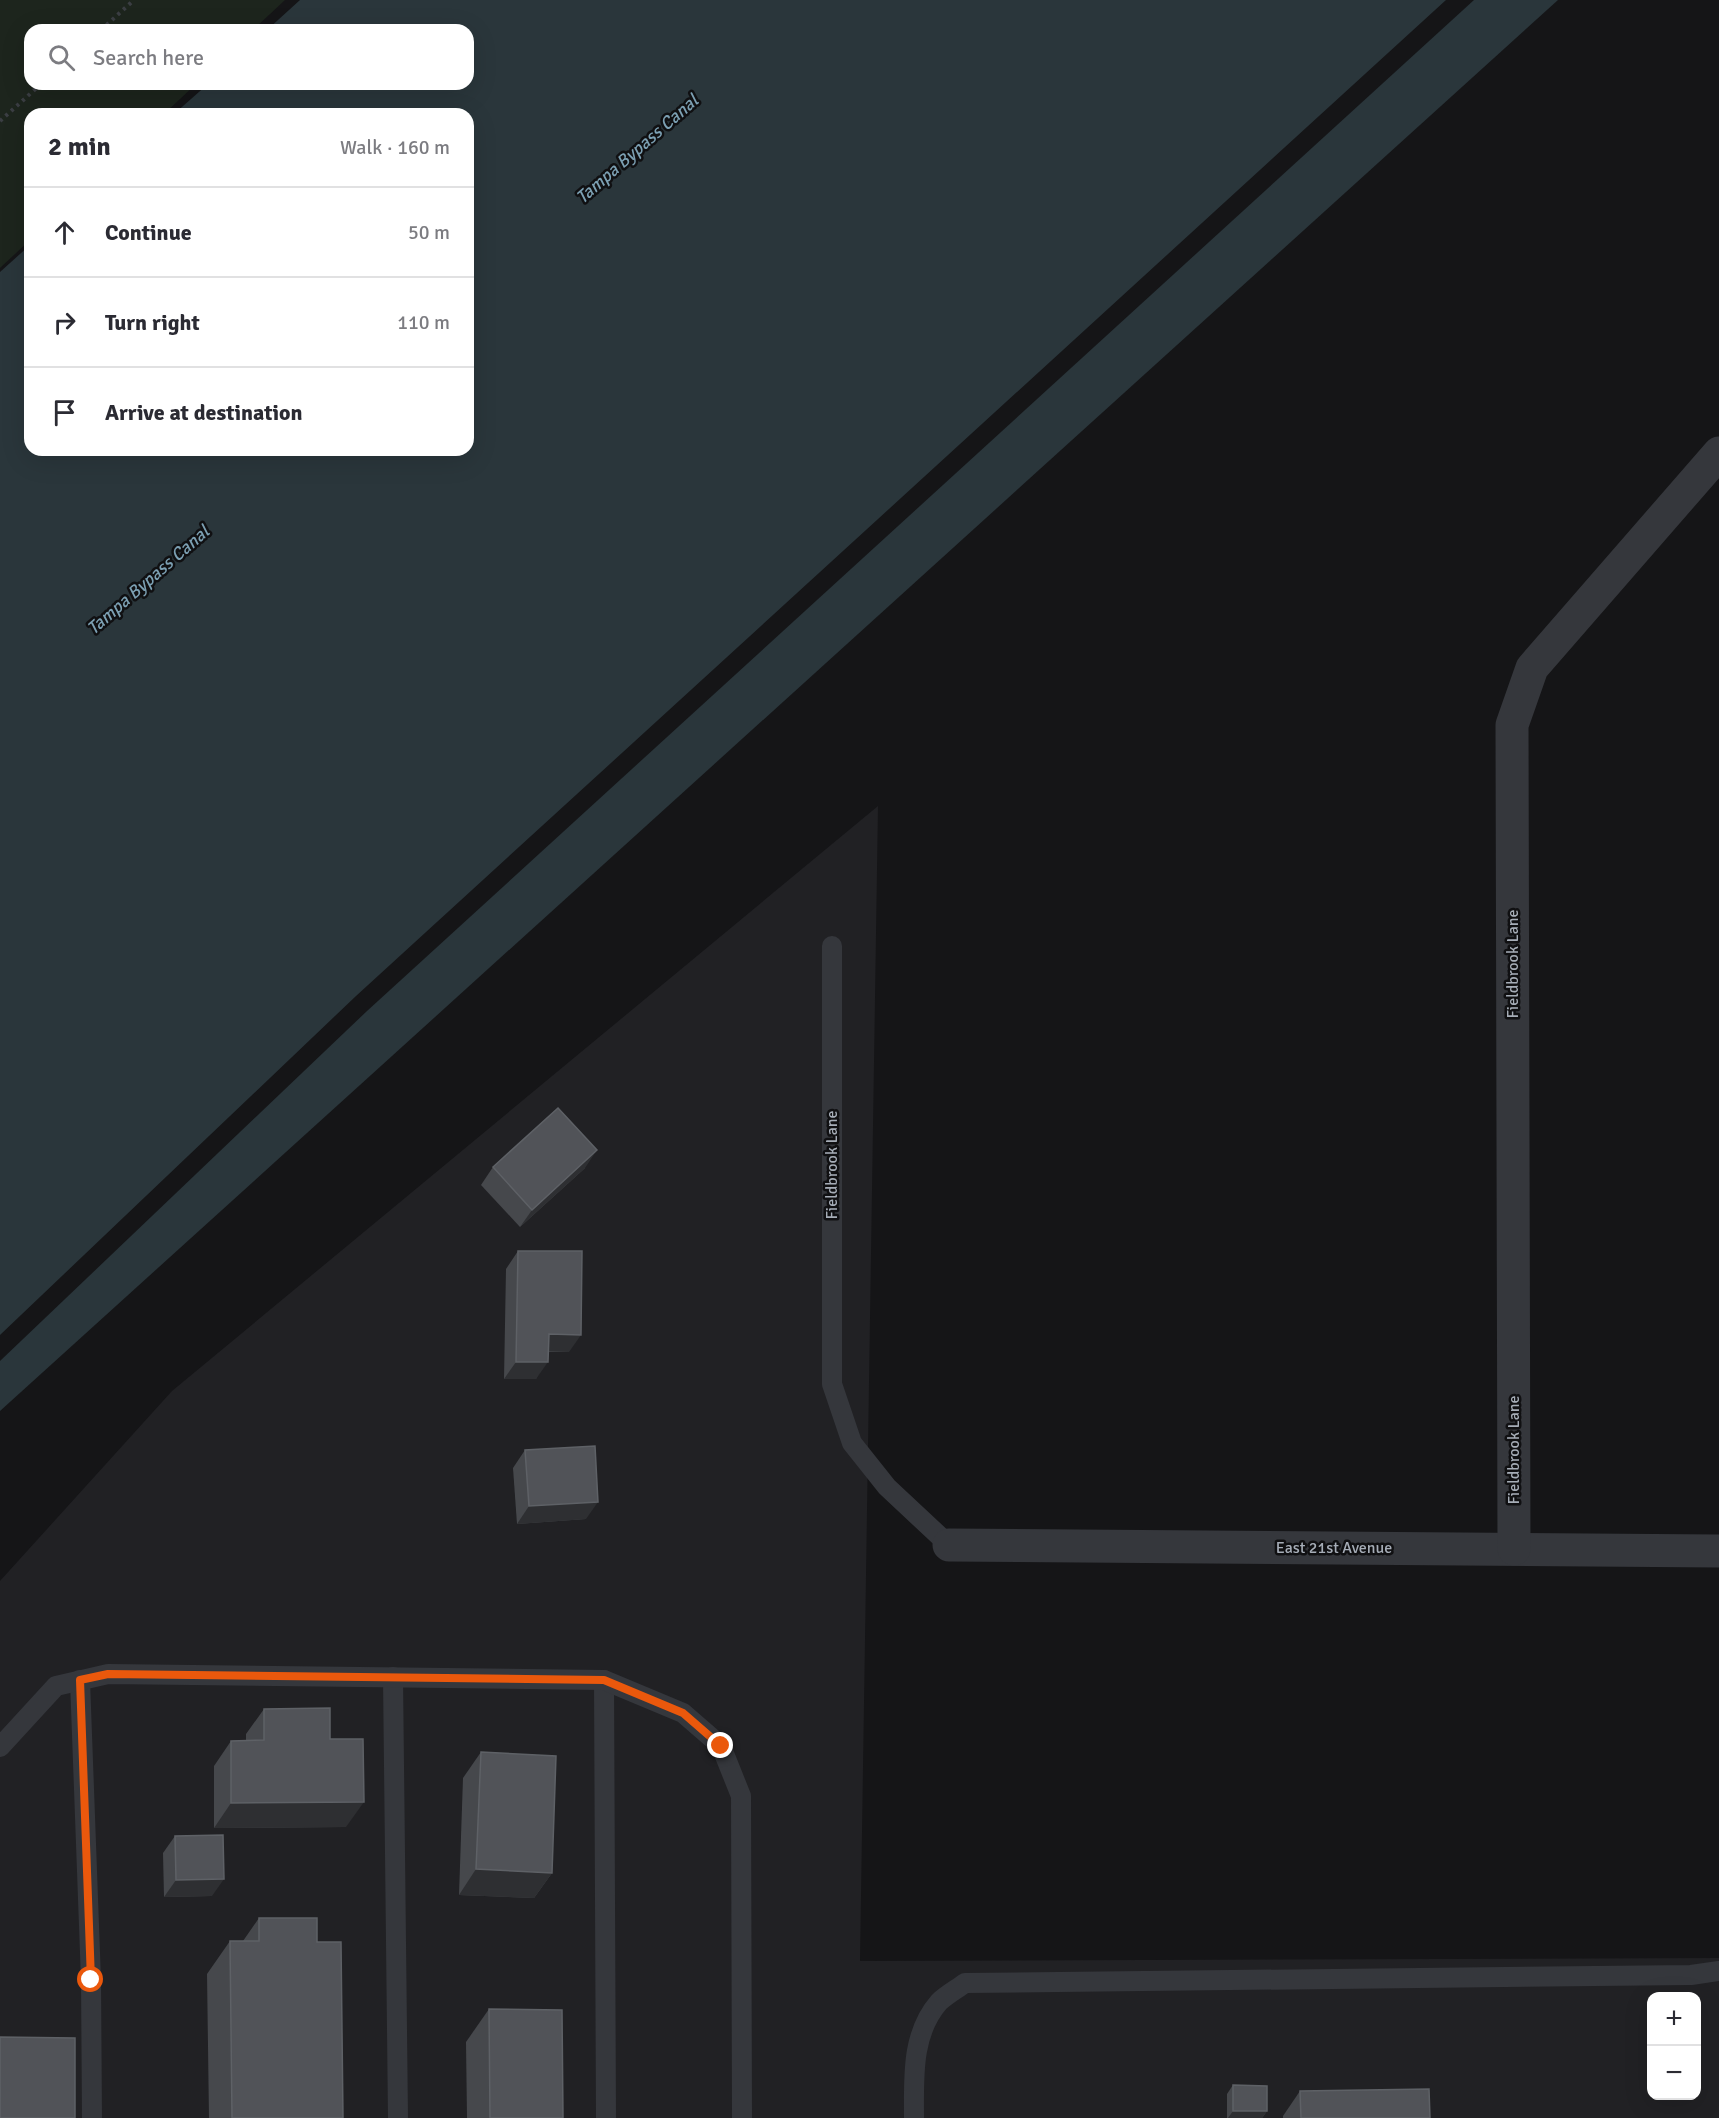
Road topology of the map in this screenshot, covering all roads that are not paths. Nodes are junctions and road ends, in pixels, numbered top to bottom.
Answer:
1 (1719, 453) edge
2 (832, 946) dead end
3 (949, 1545) joint
4 (1514, 1549) junction
5 (1719, 1551) edge
6 (393, 1677) junction
7 (80, 1680) junction
8 (604, 1680) junction
9 (0, 1747) edge
10 (1719, 1971) edge
11 (1691, 1975) junction
12 (1719, 1983) edge
13 (92, 2118) edge
14 (398, 2118) edge
15 (606, 2118) edge
16 (742, 2118) edge
17 (914, 2118) edge

1 - 4 street, Fieldbrook Lane
2 - 3 lane, Fieldbrook Lane
3 - 4 street, East 21st Avenue
4 - 5 street, East 21st Avenue
6 - 7 lane
6 - 8 lane
6 - 14 lane
7 - 9 lane
7 - 13 lane
8 - 15 lane
8 - 16 lane
10 - 11 lane
11 - 12 lane
11 - 17 lane

